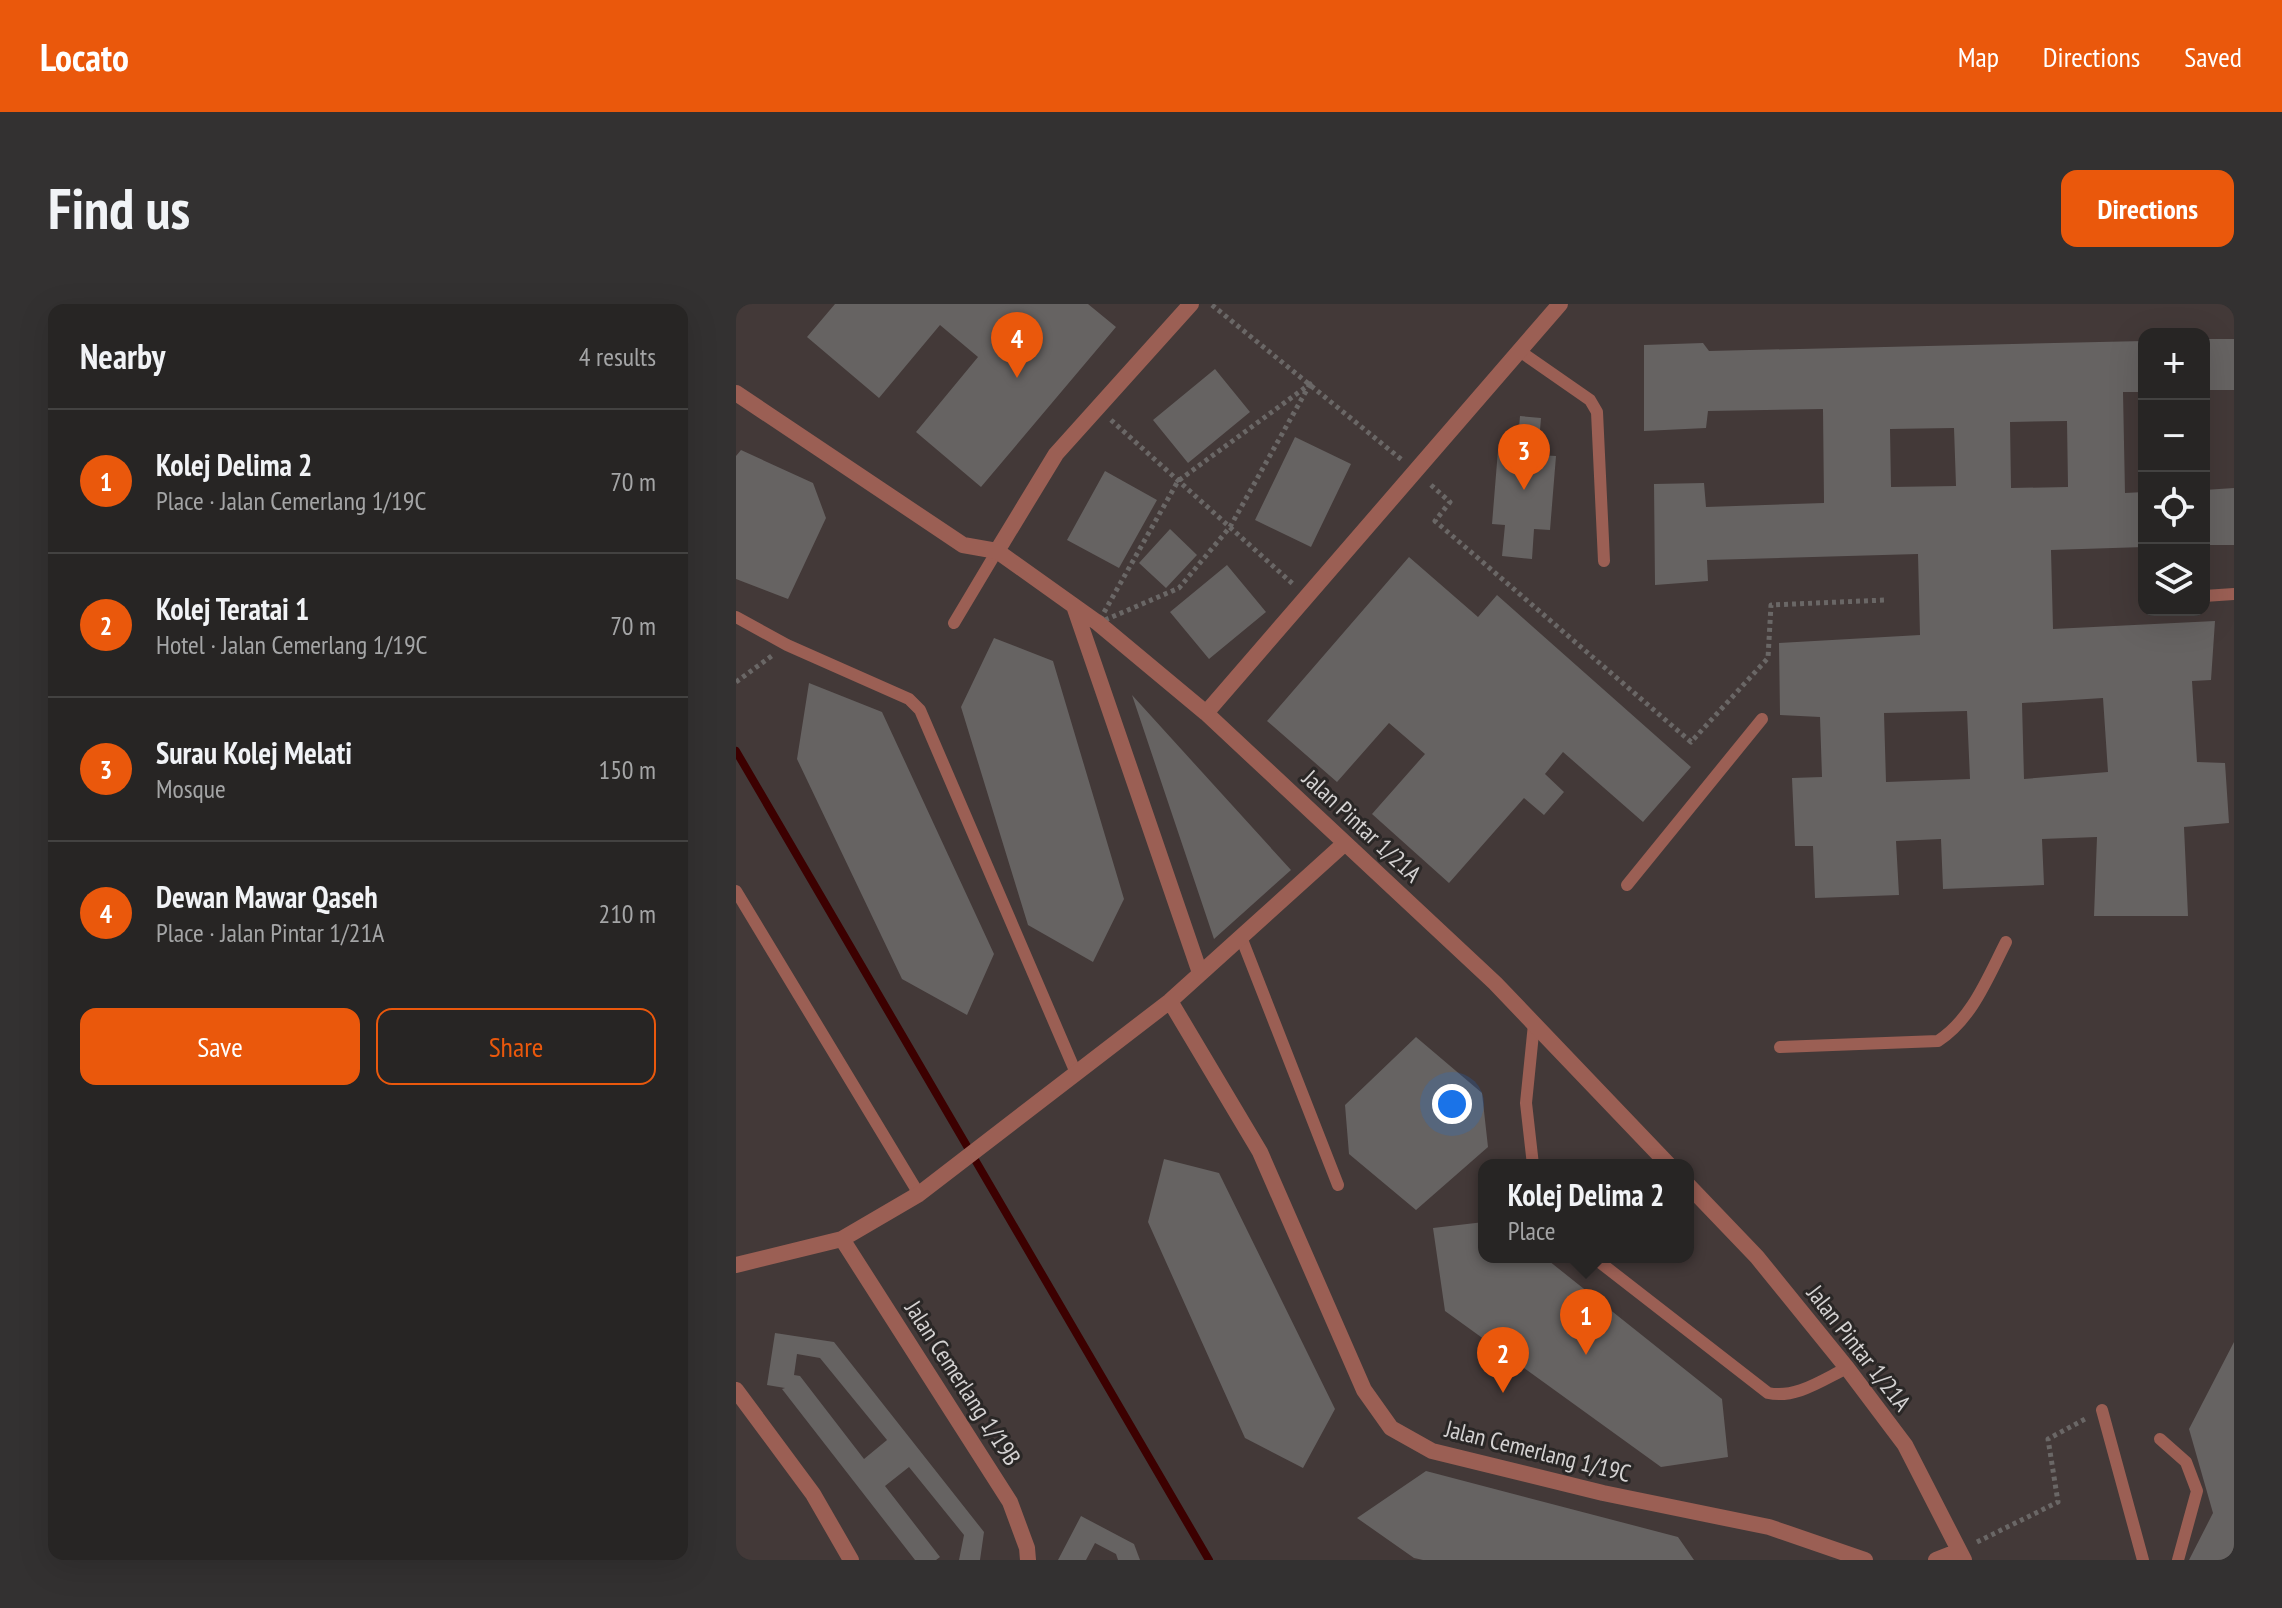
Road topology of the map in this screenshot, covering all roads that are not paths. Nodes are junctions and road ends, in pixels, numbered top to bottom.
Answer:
1 (1191, 304) edge
2 (1560, 304) edge
3 (1518, 350) junction
4 (736, 393) edge
5 (997, 551) junction
6 (1604, 561) dead end
7 (2234, 594) edge
8 (2210, 596) edge
9 (1074, 606) junction
10 (736, 617) edge
11 (954, 623) dead end
12 (1206, 713) junction
13 (1762, 719) dead end
14 (1345, 843) junction
15 (1627, 885) dead end
16 (736, 891) edge
17 (1241, 937) junction
18 (2006, 942) dead end
19 (1200, 973) junction
20 (1170, 1001) junction
21 (1534, 1024) junction
22 (1780, 1047) dead end
23 (1076, 1073) junction
24 (1532, 1159) edge
25 (1663, 1159) edge
26 (1338, 1185) dead end
27 (1694, 1191) edge
28 (919, 1194) junction
29 (842, 1239) junction
30 (1601, 1263) edge
31 (736, 1265) edge
32 (1847, 1368) junction
33 (736, 1390) edge
34 (2102, 1410) road end
35 (2160, 1439) dead end
36 (1962, 1555) edge
37 (851, 1560) edge
38 (1028, 1560) edge
39 (1862, 1560) edge
40 (1936, 1560) edge
41 (2143, 1560) edge
42 (2178, 1560) edge

1 - 5 street
2 - 3 street
3 - 6 lane
3 - 12 street
4 - 5 street
5 - 9 street, Jalan Pintar 1/21A
5 - 11 lane
7 - 8 lane
9 - 12 street, Jalan Pintar 1/21A
9 - 19 street
10 - 23 lane
12 - 14 street, Jalan Pintar 1/21A
13 - 15 lane
14 - 17 street
14 - 21 street, Jalan Pintar 1/21A
16 - 28 lane
17 - 19 street
17 - 26 lane
18 - 22 lane
19 - 20 street
20 - 23 street
20 - 39 street, Jalan Cemerlang 1/19C
21 - 24 lane
21 - 25 street, Jalan Pintar 1/21A
23 - 28 street
27 - 32 street, Jalan Pintar 1/21A
28 - 29 street
29 - 31 street
29 - 38 street, Jalan Cemerlang 1/19B
30 - 32 lane
32 - 36 street, Jalan Pintar 1/21A
33 - 37 street
34 - 41 lane
35 - 42 lane
36 - 40 street

